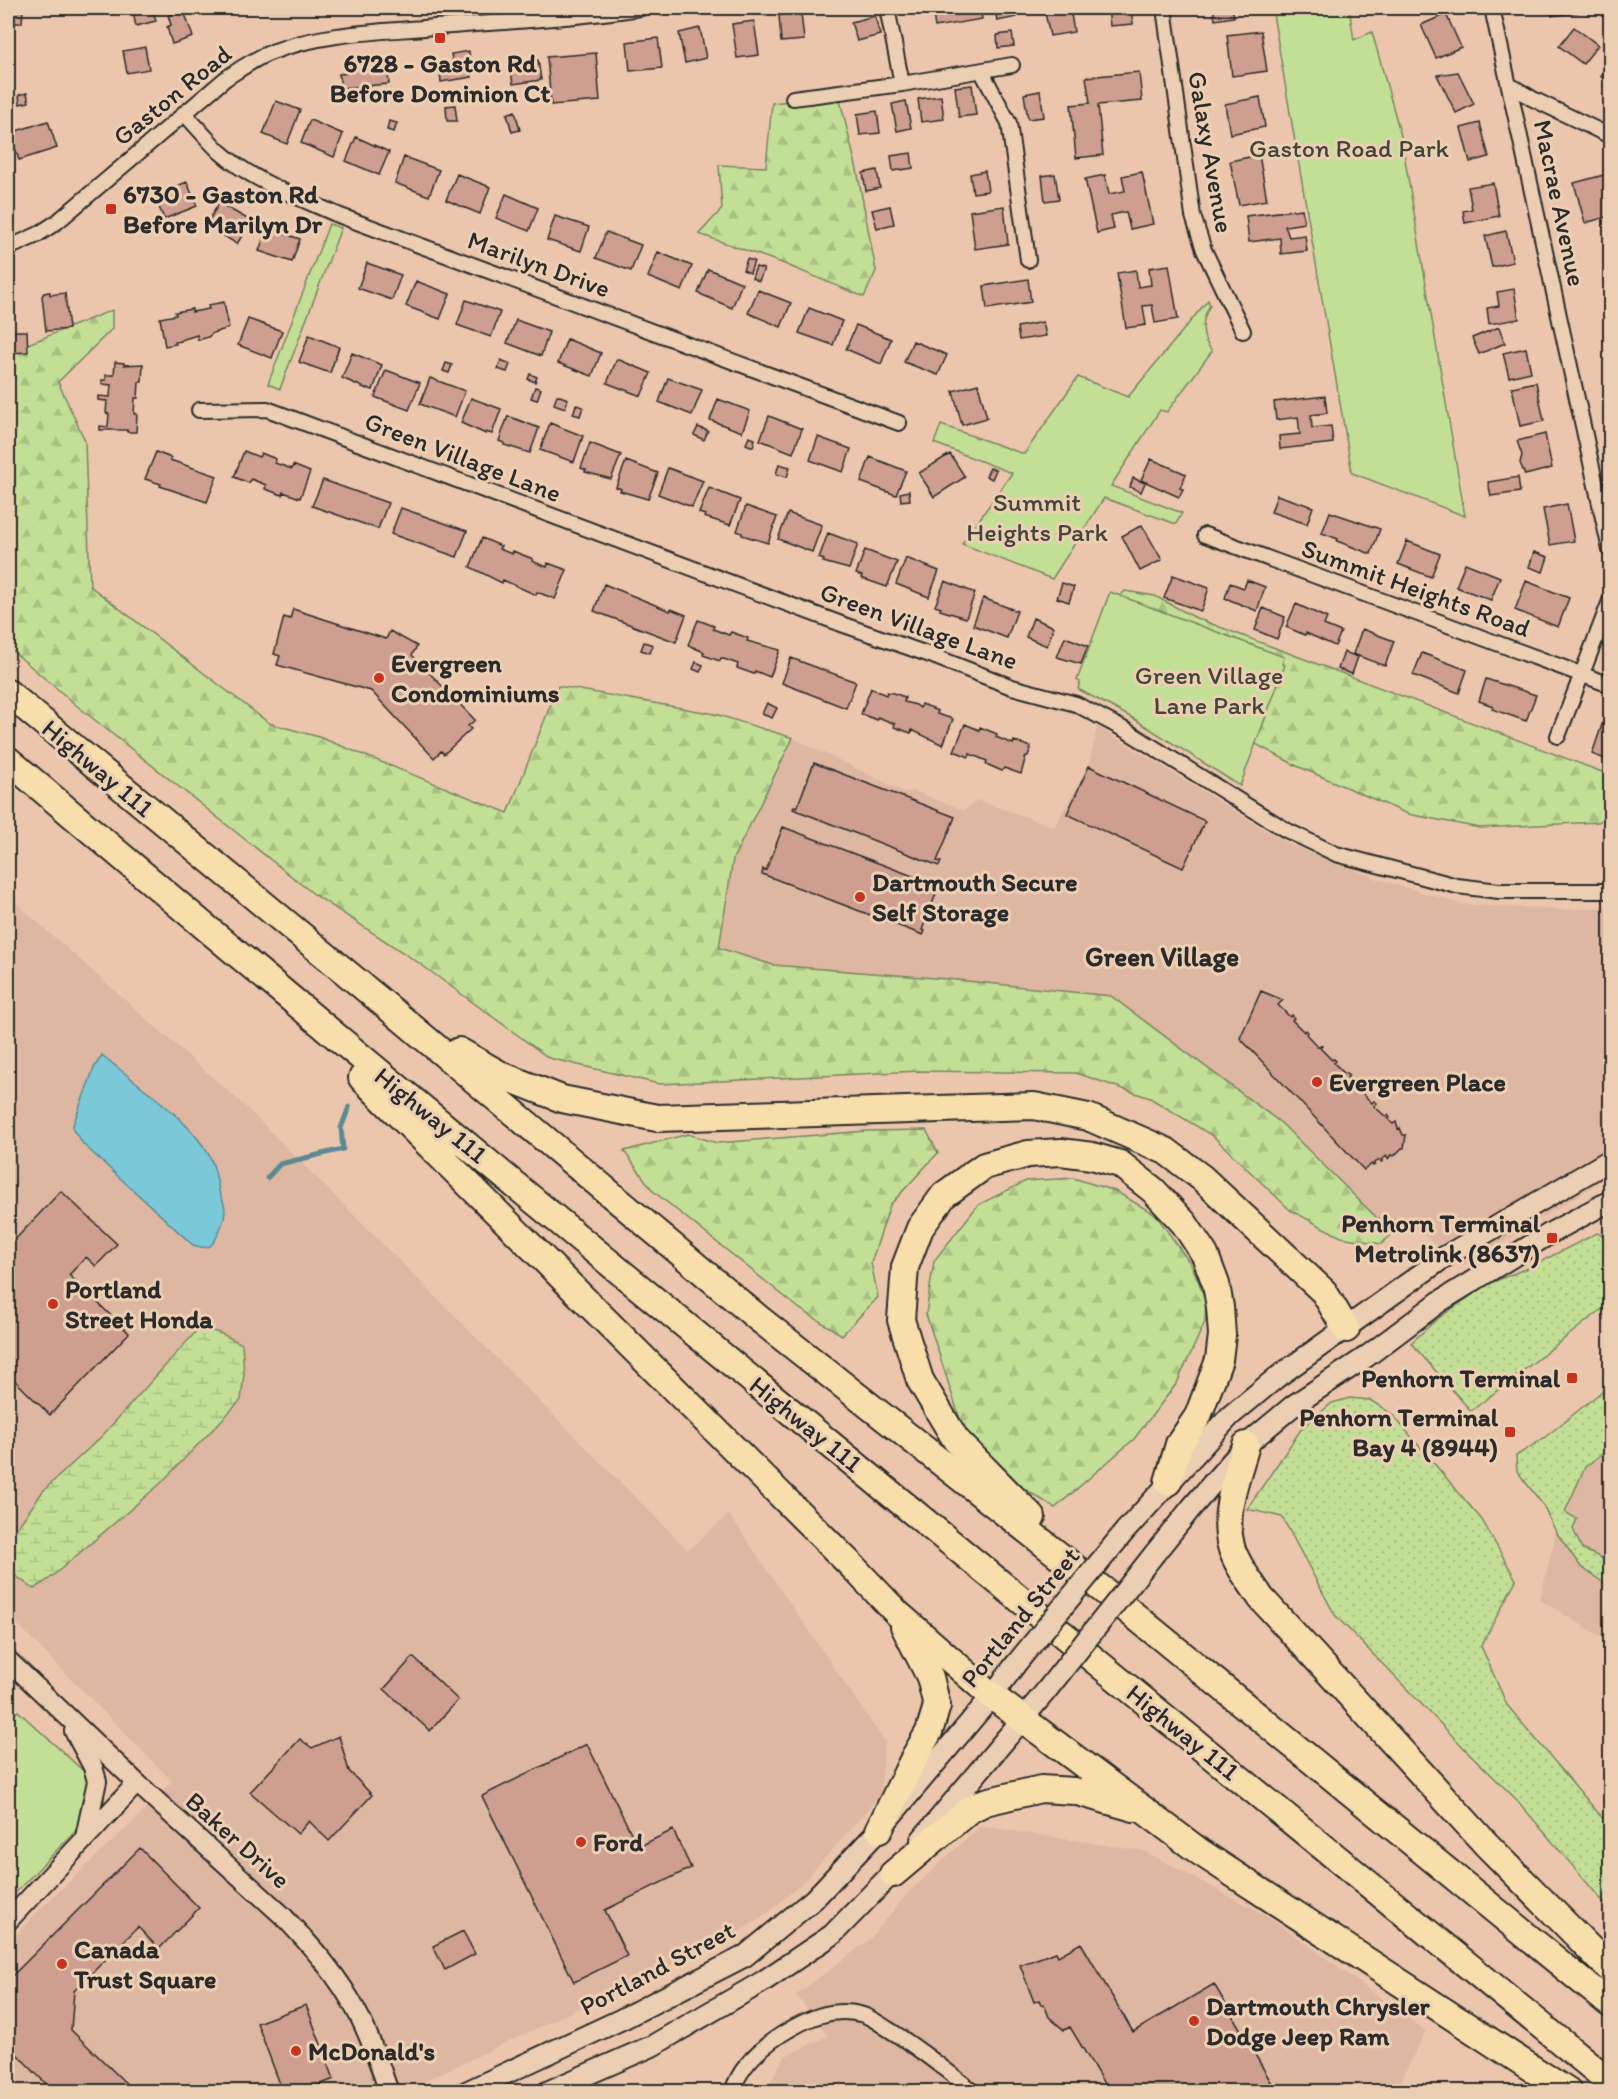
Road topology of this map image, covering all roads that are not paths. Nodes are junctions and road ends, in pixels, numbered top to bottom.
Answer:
1 (641, 8) edge
2 (887, 8) edge
3 (1164, 8) edge
4 (1492, 8) edge
5 (600, 11) edge
6 (1012, 65) dead end
7 (981, 72) junction
8 (902, 84) junction
9 (1511, 86) junction
10 (793, 98) dead end
11 (184, 113) junction
12 (1611, 136) edge
13 (8, 249) edge
14 (1028, 260) dead end
15 (1243, 331) dead end
16 (200, 410) dead end
17 (899, 423) dead end
18 (1205, 535) dead end
19 (1611, 550) edge
20 (1611, 601) edge
21 (1582, 674) junction
22 (1611, 685) edge
23 (8, 693) edge
24 (1558, 736) dead end
25 (8, 760) edge
26 (1611, 891) edge
27 (254, 969) junction
28 (395, 1013) junction
29 (1611, 1160) edge
30 (1611, 1201) edge
31 (1346, 1329) junction
32 (1366, 1357) junction
33 (1246, 1445) junction
34 (1168, 1482) junction
35 (1108, 1594) junction
36 (897, 1613) junction
37 (8, 1660) edge
38 (992, 1696) junction
39 (1022, 1718) junction
40 (68, 1719) junction
41 (137, 1783) junction
42 (1150, 1813) junction
43 (879, 1830) junction
44 (84, 1840) junction
45 (893, 1874) junction
46 (8, 1921) edge
47 (1611, 1969) edge
48 (1611, 2004) edge
49 (1611, 2082) edge
50 (389, 2091) edge
51 (466, 2091) edge
52 (547, 2091) edge
53 (732, 2091) edge
54 (974, 2091) edge
55 (1568, 2091) edge

1 - 5 street, Gaston Road
2 - 8 street
3 - 15 street, Galaxy Avenue
4 - 9 street, Macrae Avenue
5 - 11 street, Gaston Road
6 - 7 street
7 - 8 street
7 - 14 street
8 - 10 street
9 - 12 street
9 - 19 street, Macrae Avenue
11 - 13 street, Gaston Road
11 - 17 street, Marilyn Drive
16 - 26 street, Green Village Lane
18 - 21 street, Summit Heights Road
20 - 21 street
21 - 22 street, Summit Heights Road
21 - 24 street
23 - 28 highway, Highway 111
25 - 27 highway, Highway 111
27 - 36 highway
27 - 49 highway, Highway 111
28 - 31 highway
28 - 35 highway, Highway 111
29 - 31 main road, Portland Street
30 - 32 main road
31 - 32 main road
31 - 34 main road, Portland Street
32 - 33 main road
33 - 39 main road, bridge
33 - 47 highway
34 - 35 highway
34 - 38 main road, Portland Street, bridge
35 - 48 highway, Highway 111
36 - 38 highway
36 - 43 highway
37 - 40 street, Baker Drive
38 - 39 highway
38 - 43 main road, Portland Street
39 - 42 highway
39 - 45 main road
40 - 41 street, Baker Drive
40 - 44 street
41 - 44 street
41 - 50 street, Baker Drive
42 - 45 highway
42 - 55 highway
43 - 51 main road, Portland Street
44 - 46 street
45 - 52 main road
53 - 54 street

